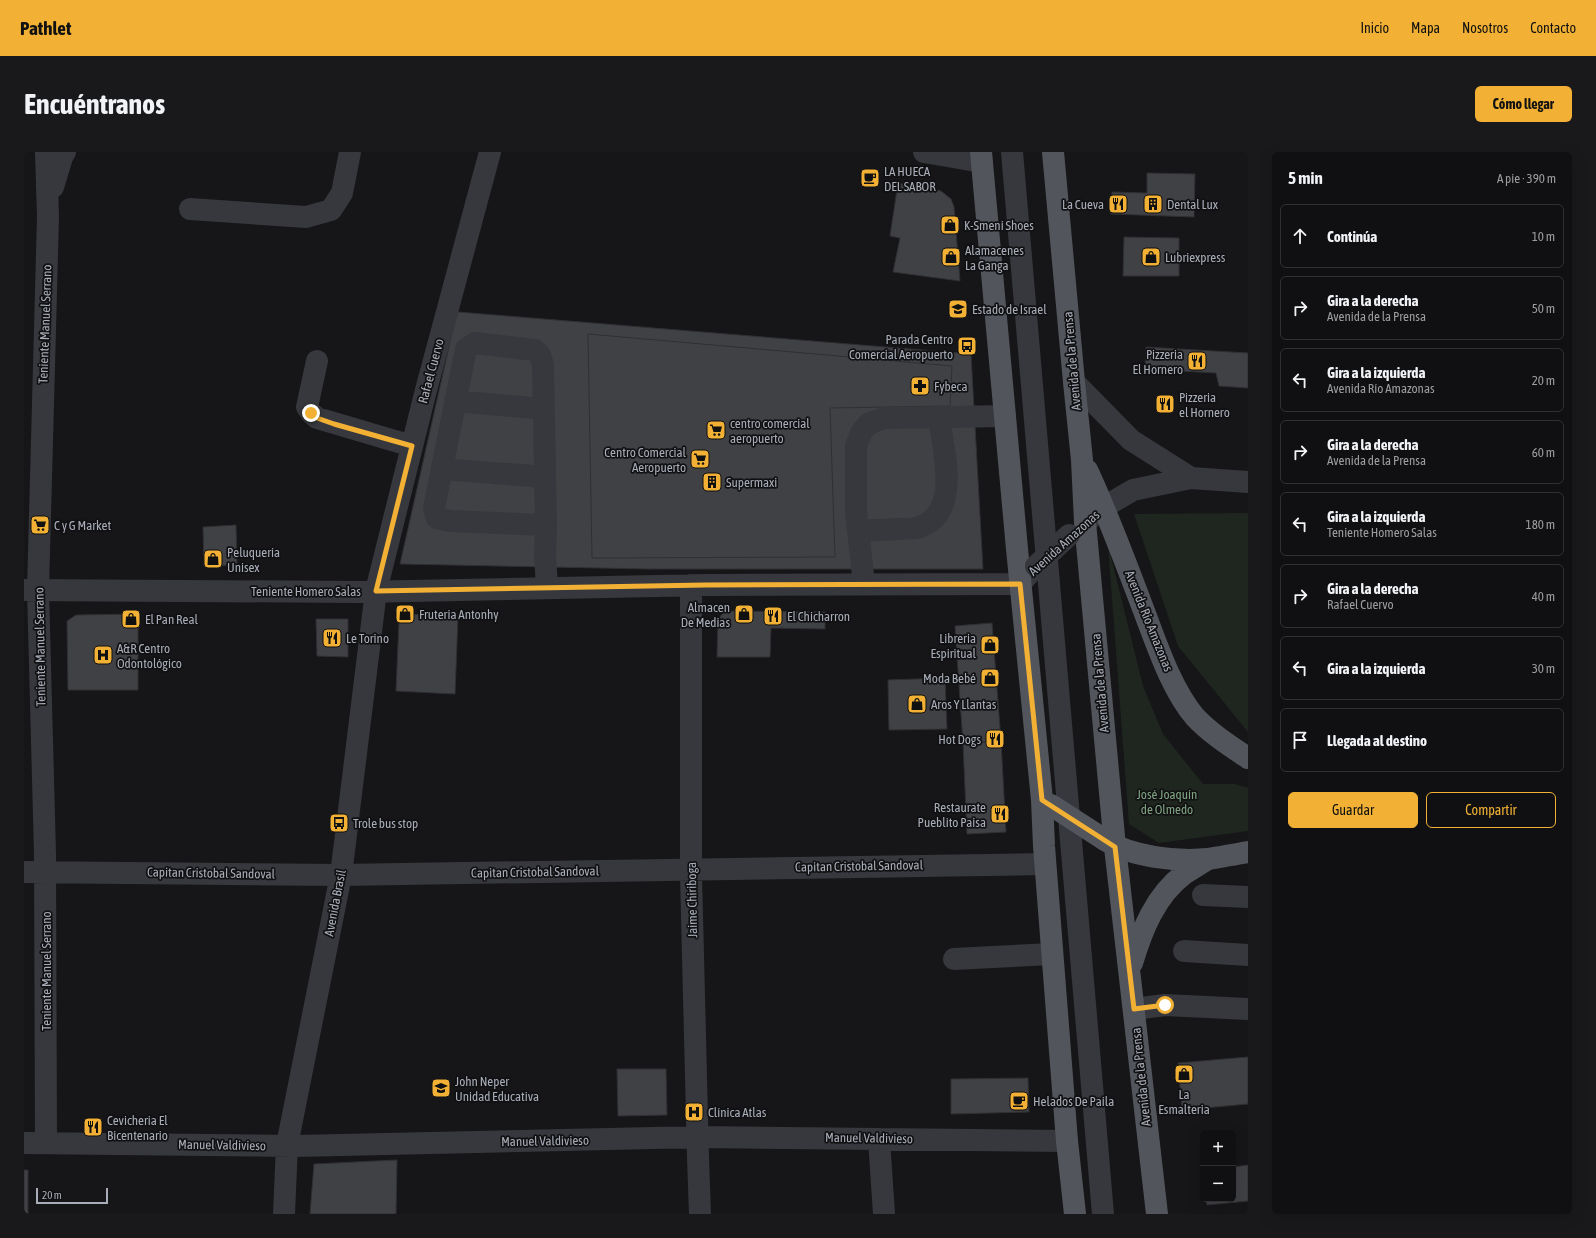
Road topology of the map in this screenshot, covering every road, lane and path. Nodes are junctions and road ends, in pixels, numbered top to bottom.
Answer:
1 (46, 152) edge
2 (65, 152) edge
3 (350, 152) edge
4 (490, 152) edge
5 (924, 152) edge
6 (1012, 152) edge
7 (1053, 152) edge
8 (982, 157) edge
9 (48, 208) junction
10 (190, 209) dead end
11 (317, 361) dead end
12 (1074, 382) junction
13 (456, 401) junction
14 (544, 409) junction
15 (1005, 416) junction
16 (939, 417) junction
17 (412, 446) junction
18 (1082, 460) junction
19 (442, 469) junction
20 (545, 477) junction
21 (1191, 478) junction
22 (1248, 482) edge
23 (1104, 507) junction
24 (546, 525) junction
25 (1077, 528) junction
26 (858, 531) junction
27 (864, 584) junction
28 (1020, 584) junction
29 (691, 585) junction
30 (547, 588) junction
31 (31, 590) edge
32 (376, 591) junction
33 (1248, 758) edge
34 (1046, 802) junction
35 (1110, 844) junction
36 (1248, 852) edge
37 (1208, 859) junction
38 (1045, 864) junction
39 (691, 869) junction
40 (35, 872) edge
41 (341, 875) junction
42 (1203, 895) dead end
43 (1248, 897) edge
44 (1184, 951) dead end
45 (1052, 954) junction
46 (1248, 954) edge
47 (954, 959) dead end
48 (1130, 970) junction
49 (1134, 1009) junction
50 (1248, 1009) edge
51 (698, 1137) junction
52 (879, 1139) junction
53 (1067, 1140) junction
54 (24, 1143) edge
55 (46, 1143) junction
56 (287, 1145) junction
57 (284, 1214) edge
58 (700, 1214) edge
59 (884, 1214) edge
60 (1075, 1214) edge
61 (1103, 1214) edge
62 (1156, 1214) edge

1 - 9 street, Teniente Manuel Serrano
2 - 9 street
3 - 10 street
4 - 17 street, Rafael Cuervo
5 - 8 street
6 - 61 street
7 - 12 main road, Avenida de la Prensa
8 - 15 main road
9 - 31 street, Teniente Manuel Serrano
11 - 17 street
12 - 18 main road, Avenida de la Prensa
12 - 21 street
13 - 14 street
13 - 14 street
13 - 19 street
14 - 20 street
15 - 16 street
15 - 28 main road
16 - 26 street
16 - 26 street
17 - 32 street, Rafael Cuervo
18 - 23 main road, Avenida Río Amazonas
18 - 25 main road, Avenida de la Prensa
19 - 20 street
19 - 24 street
20 - 24 street
21 - 22 street
21 - 23 street, Avenida Amazonas
23 - 25 street, Avenida Amazonas
23 - 33 main road, Avenida Río Amazonas
24 - 30 street
25 - 28 street, Avenida Amazonas, bridge
25 - 35 main road, Avenida de la Prensa
26 - 27 street
27 - 28 street, Teniente Homero Salas
27 - 29 street, Teniente Homero Salas
28 - 34 main road
29 - 30 street, Teniente Homero Salas
29 - 39 street, Jaime Chiriboga
30 - 32 street, Teniente Homero Salas
31 - 32 street, Teniente Homero Salas
31 - 40 street, Teniente Manuel Serrano
32 - 41 street, Avenida Brasil
34 - 35 main road, bridge
34 - 38 main road
35 - 37 main road
35 - 48 main road, Avenida de la Prensa
36 - 37 main road
37 - 48 main road
38 - 39 street, Capitan Cristobal Sandoval
38 - 45 main road
39 - 41 street, Capitan Cristobal Sandoval
39 - 51 street, Jaime Chiriboga
40 - 41 street, Capitan Cristobal Sandoval
40 - 55 street, Teniente Manuel Serrano
41 - 56 street, Avenida Brasil
42 - 43 street
44 - 46 street
45 - 47 street
45 - 53 main road
48 - 49 main road, Avenida de la Prensa
49 - 50 street
49 - 62 main road, Avenida de la Prensa
51 - 52 street, Manuel Valdivieso
51 - 56 street, Manuel Valdivieso
51 - 58 street, Jaime Chiriboga
52 - 53 street, Manuel Valdivieso
52 - 59 street
53 - 60 main road
54 - 55 street, Manuel Valdivieso
55 - 56 street, Manuel Valdivieso
56 - 57 street, Avenida Brasil

